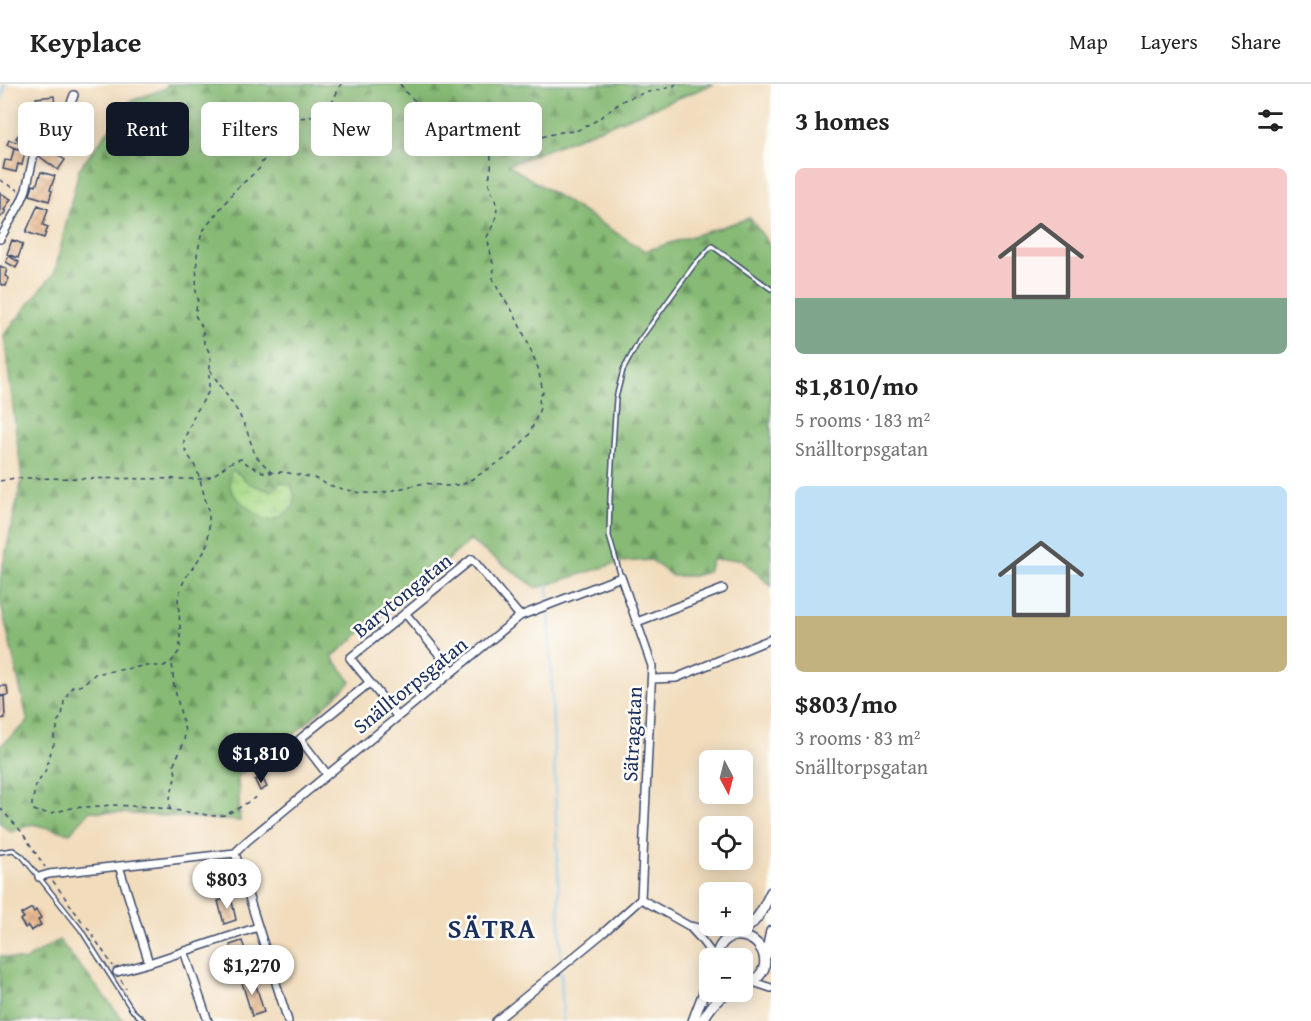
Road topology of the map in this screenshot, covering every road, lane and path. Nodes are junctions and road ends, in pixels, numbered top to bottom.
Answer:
1 (341, 84) edge
2 (400, 84) edge
3 (676, 84) edge
4 (74, 95) dead end
5 (416, 102) edge
6 (542, 137) edge
7 (490, 156) edge
8 (0, 180) edge
9 (24, 193) junction
10 (0, 239) edge
11 (771, 289) edge
12 (210, 370) junction
13 (273, 473) junction
14 (200, 479) junction
15 (0, 481) edge
16 (621, 577) junction
17 (723, 589) dead end
18 (405, 613) junction
19 (520, 616) junction
20 (637, 622) junction
21 (771, 639) edge
22 (172, 661) junction
23 (453, 671) junction
24 (652, 678) junction
25 (369, 683) junction
26 (397, 716) junction
27 (327, 774) junction
28 (256, 797) dead end
29 (0, 808) edge
30 (170, 810) junction
31 (0, 852) edge
32 (235, 853) junction
33 (119, 866) junction
34 (49, 874) junction
35 (39, 877) junction
36 (771, 892) edge
37 (641, 899) junction
38 (753, 923) edge
39 (689, 926) junction
40 (258, 927) junction
41 (699, 928) edge
42 (771, 931) edge
43 (735, 936) edge
44 (745, 936) edge
45 (708, 948) edge
46 (719, 948) edge
47 (184, 951) junction
48 (149, 963) junction
49 (767, 964) edge
50 (117, 972) junction
51 (753, 981) edge
52 (753, 983) edge
53 (771, 988) edge
54 (130, 995) dead end
55 (700, 1002) edge
56 (715, 1002) edge
57 (144, 1021) edge
58 (208, 1021) edge
59 (288, 1021) edge
60 (496, 1021) edge
61 (693, 1021) edge
62 (702, 1021) edge

1 - 12 path
2 - 5 path
3 - 6 path
4 - 9 street
7 - 13 path
8 - 9 path
9 - 10 street
11 - 16 lane
12 - 13 path
12 - 14 path
13 - 14 path
14 - 15 path
14 - 22 path
16 - 19 street, Snälltorpsgatan
16 - 20 street, Sätragatan
17 - 20 street
18 - 19 street, Barytongatan
18 - 23 street
18 - 25 street, Barytongatan
19 - 23 street, Snälltorpsgatan
20 - 24 street, Sätragatan
21 - 24 street
22 - 30 path
22 - 30 path
23 - 26 street, Snälltorpsgatan
24 - 37 street, Sätragatan
25 - 26 street
25 - 27 street
26 - 27 street, Snälltorpsgatan
27 - 32 street, Snälltorpsgatan
28 - 30 path
29 - 34 path
31 - 35 lane
32 - 33 street
32 - 40 street
33 - 34 street
33 - 48 street
34 - 35 street
34 - 50 path
35 - 57 lane
36 - 38 main road
37 - 39 street
37 - 60 street
39 - 41 street
39 - 45 street
40 - 47 street
40 - 59 street
42 - 49 main road
43 - 46 main road
44 - 49 main road
47 - 48 street
47 - 58 street
48 - 50 street
49 - 51 main road
50 - 54 path
52 - 53 street
55 - 61 main road
56 - 62 main road

